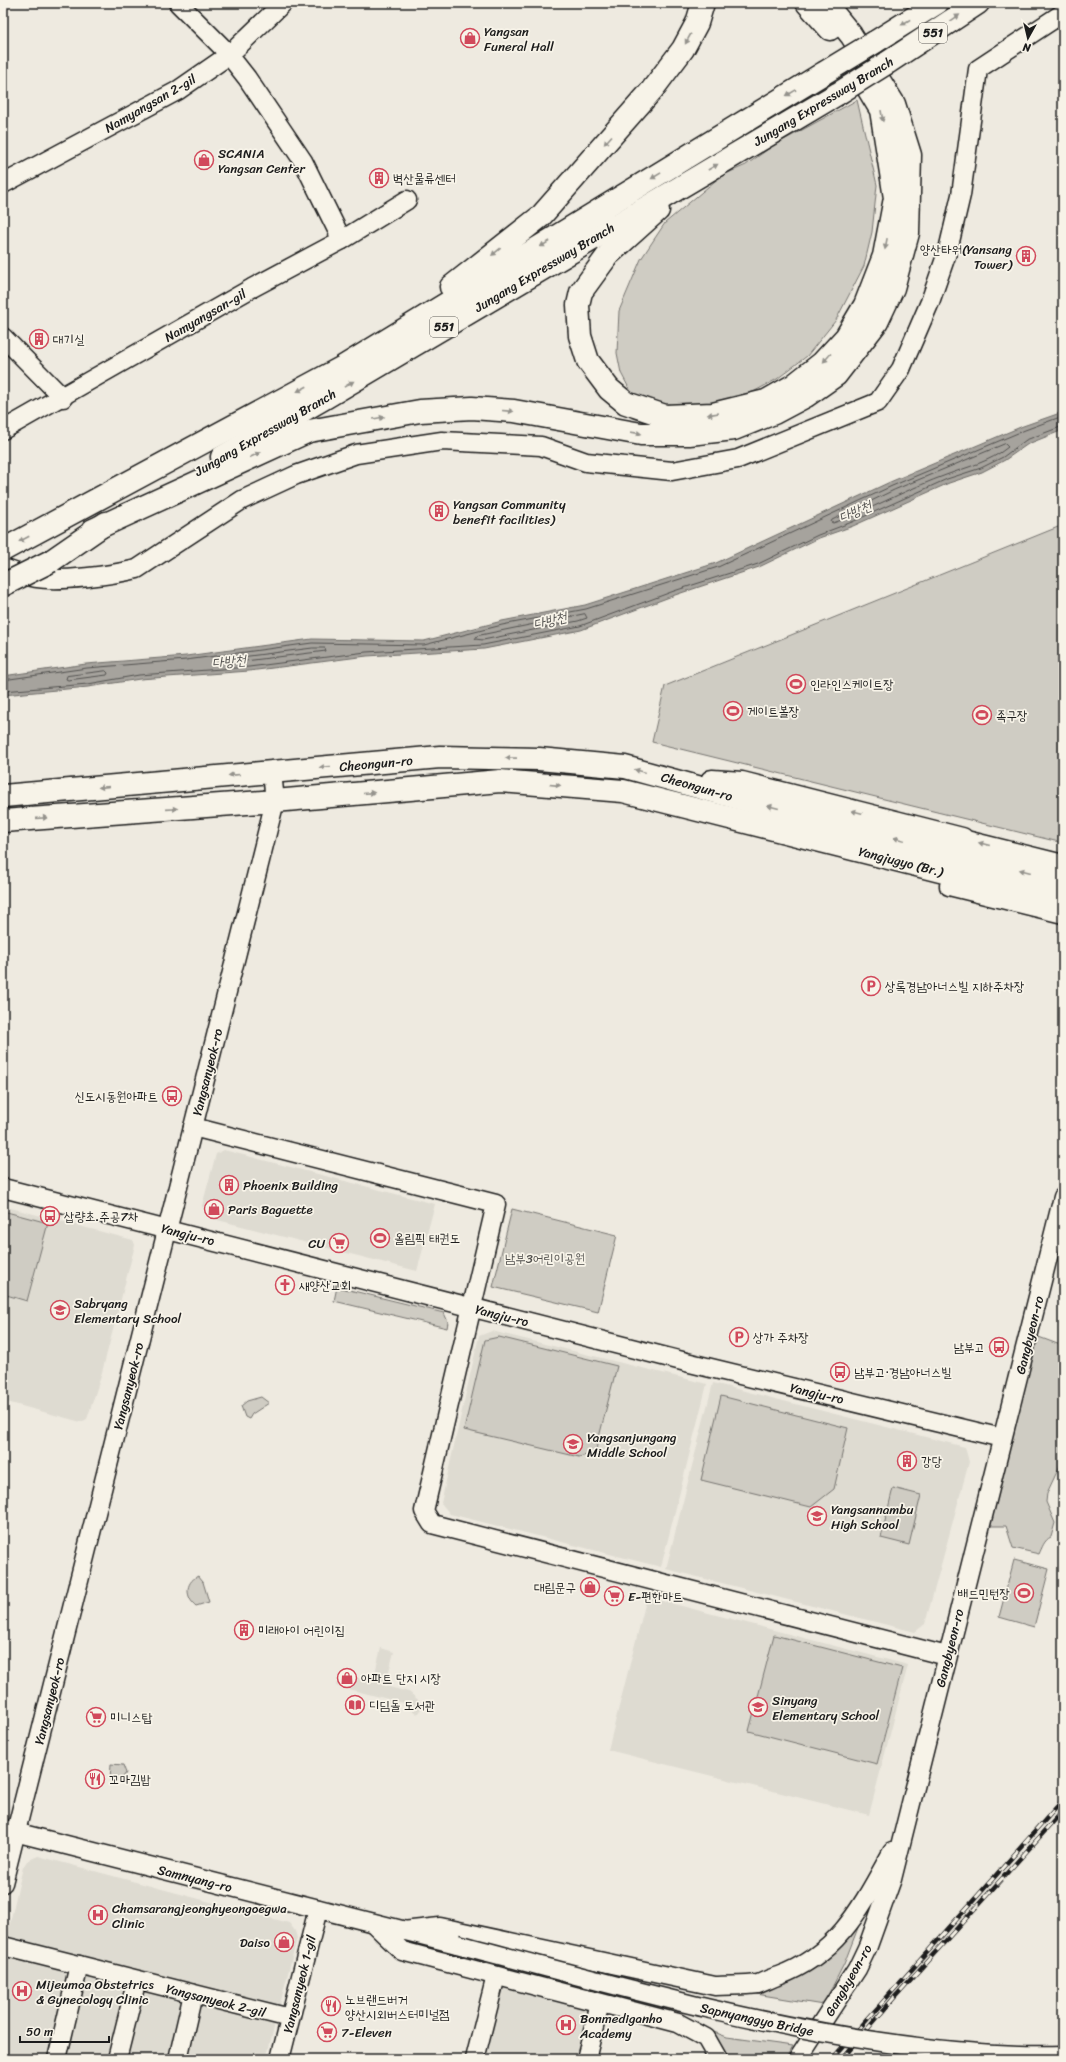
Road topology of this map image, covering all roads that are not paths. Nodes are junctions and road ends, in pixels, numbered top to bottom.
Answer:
1 (178, 3) edge
2 (283, 3) edge
3 (703, 3) edge
4 (807, 3) edge
5 (825, 3) edge
6 (937, 3) edge
7 (978, 3) edge
8 (1063, 13) edge
9 (229, 55) junction
10 (694, 178) junction
11 (3, 184) edge
12 (407, 200) dead end
13 (342, 240) junction
14 (3, 337) edge
15 (343, 367) junction
16 (63, 398) junction
17 (3, 430) edge
18 (93, 530) junction
19 (3, 550) edge
20 (3, 568) edge
21 (3, 585) edge
22 (272, 772) junction
23 (668, 779) junction
24 (3, 796) edge
25 (275, 801) junction
26 (673, 803) junction
27 (742, 810) junction
28 (3, 821) edge
29 (962, 839) joint
30 (1063, 864) edge
31 (1063, 881) edge
32 (949, 886) joint
33 (1063, 902) edge
34 (1063, 914) edge
35 (193, 1127) junction
36 (3, 1188) edge
37 (1063, 1197) edge
38 (167, 1229) junction
39 (471, 1308) junction
40 (1002, 1438) junction
41 (947, 1656) junction
42 (9, 1831) edge
43 (902, 1836) junction
44 (3, 1884) edge
45 (318, 1909) junction
46 (373, 1923) junction
47 (403, 1931) junction
48 (457, 1944) joint
49 (3, 1946) edge
50 (79, 1965) junction
51 (496, 1976) junction
52 (135, 1987) dead end
53 (193, 1994) junction
54 (600, 2003) junction
55 (290, 2018) junction
56 (1063, 2055) edge
57 (56, 2059) edge
58 (117, 2059) edge
59 (178, 2059) edge
60 (280, 2059) edge
61 (474, 2059) edge
62 (586, 2059) edge
63 (718, 2059) edge
64 (798, 2059) edge

1 - 9 street
2 - 9 street, Namyangsan 2-gil
3 -> 15 main road
4 -> 10 main road
18 -> 5 main road
6 -> 15 main road, Jungang Expressway Branch / 551, bridge
10 -> 7 main road, Jungang Expressway Branch / 551, bridge
8 - 20 street
9 - 11 street, Namyangsan 2-gil
9 - 13 street
18 -> 10 main road, Jungang Expressway Branch / 551
12 - 13 street, Namyangsan-gil
13 - 16 street, Namyangsan-gil
14 - 16 street
15 -> 19 main road, Jungang Expressway Branch / 551
16 - 17 street, Namyangsan-gil
18 - 21 main road, Jungang Expressway Branch / 551, bridge
23 -> 22 main road, Cheongun-ro
22 -> 24 main road, Cheongun-ro
22 - 25 street, Yangsanyeok-ro
23 - 27 main road, Cheongun-ro
29 -> 23 main road
25 -> 26 main road, Cheongun-ro
28 -> 25 main road, Cheongun-ro
25 - 35 street, Yangsanyeok-ro
26 - 27 main road, Cheongun-ro
26 - 32 main road
31 -> 27 main road, Yangjugyo (Br.)
27 - 33 main road, Yangjugyo (Br.)
30 -> 29 street
32 - 34 street
35 - 38 street, Yangsanyeok-ro
35 - 39 street
36 - 38 street, Yangju-ro
37 - 40 street, Gangbyeon-ro
38 - 39 street, Yangju-ro
38 - 42 street, Yangsanyeok-ro
39 - 40 street, Yangju-ro
39 - 41 street
40 - 41 street, Gangbyeon-ro
41 - 43 street, Gangbyeon-ro
42 - 44 street, Yangsanyeok-ro
42 - 45 street, Samnyang-ro
43 - 47 street
43 - 64 street, Gangbyeon-ro
45 - 46 street, Samnyang-ro
45 - 55 street, Yangsanyeok 1-gil
46 - 47 street, Samnyang-ro
46 - 51 street
47 - 48 street, Samnyang-ro
48 - 56 street, Sapnyanggyo Bridge, bridge
49 - 50 street, Yangsanyeok 2-gil
50 - 53 street, Yangsanyeok 2-gil
50 - 57 street
51 - 54 street
51 - 61 street
52 - 58 street
53 - 55 street, Yangsanyeok 2-gil
53 - 59 street
54 - 62 street
54 - 63 street
55 - 60 street, Yangsanyeok 1-gil

